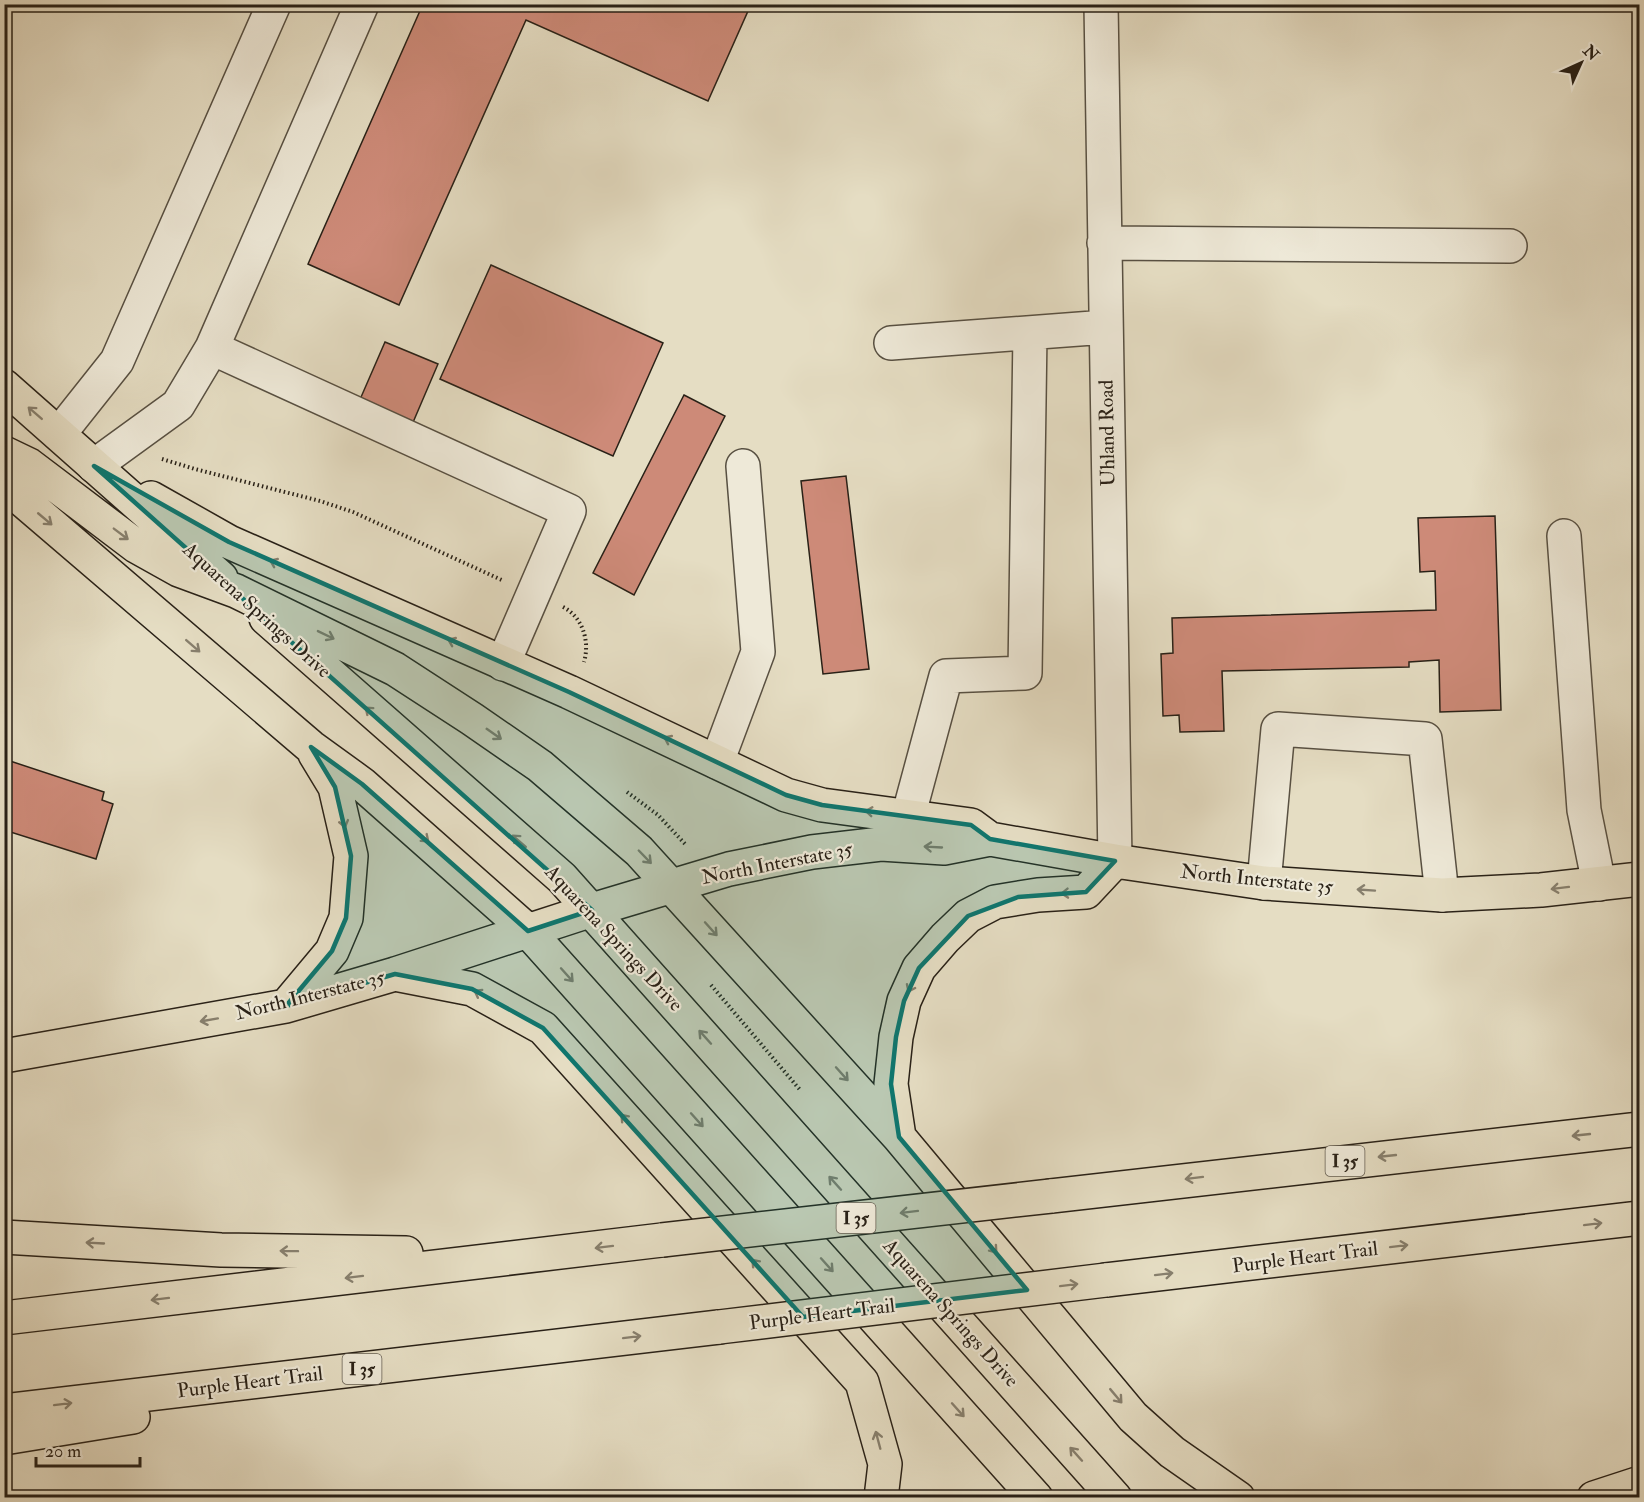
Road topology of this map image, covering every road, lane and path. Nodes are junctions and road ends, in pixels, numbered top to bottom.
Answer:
1 (274, 4) edge
2 (362, 4) edge
3 (1101, 4) edge
4 (1104, 243) junction
5 (1510, 246) dead end
6 (1106, 327) junction
7 (1030, 333) junction
8 (891, 343) dead end
9 (212, 348) junction
10 (4, 386) edge
11 (59, 434) junction
12 (4, 453) edge
13 (152, 455) dead end
14 (94, 466) junction
15 (743, 466) dead end
16 (4, 478) edge
17 (1564, 536) dead end
18 (505, 581) dead end
19 (236, 591) junction
20 (554, 603) dead end
21 (503, 664) junction
22 (583, 664) dead end
23 (311, 747) junction
24 (717, 762) junction
25 (908, 817) junction
26 (990, 839) junction
27 (1114, 861) junction
28 (1640, 879) edge
29 (1264, 883) junction
30 (1599, 884) junction
31 (672, 885) junction
32 (1442, 895) junction
33 (592, 910) junction
34 (528, 932) junction
35 (394, 974) junction
36 (286, 1006) junction
37 (4, 1056) edge
38 (1640, 1129) edge
39 (899, 1137) junction
40 (1640, 1218) edge
41 (4, 1237) edge
42 (537, 1255) junction
43 (4, 1318) edge
44 (597, 1341) junction
45 (4, 1411) edge
46 (4, 1438) edge
47 (1640, 1483) edge
48 (880, 1497) edge
49 (1036, 1497) edge
50 (1115, 1497) edge
51 (1238, 1497) edge
52 (1594, 1497) edge

1 - 11 street
2 - 9 street
3 - 4 street, Uhland Road
4 - 5 street
4 - 6 street, Uhland Road
6 - 7 street
6 - 27 street, Uhland Road
7 - 8 street
7 - 25 street
9 - 14 street
9 - 21 street
11 -> 10 main road, Aquarena Springs Drive
11 - 14 main road, Aquarena Springs Drive
12 -> 19 main road
13 - 18 path
14 - 19 main road, Aquarena Springs Drive
21 -> 14 main road
15 - 24 street
16 -> 23 main road
17 - 30 street
19 -> 31 main road
33 -> 19 main road, Aquarena Springs Drive
20 - 22 path
24 -> 21 main road
23 -> 34 main road
23 -> 36 main road
25 -> 24 main road
25 - 26 main road
26 - 27 main road, North Interstate 35
26 -> 31 main road, North Interstate 35
27 - 29 main road, North Interstate 35
27 -> 39 main road
28 - 30 main road, North Interstate 35
32 -> 29 main road, North Interstate 35
29 - 32 street
30 -> 32 main road, North Interstate 35
31 - 33 main road, North Interstate 35
31 -> 39 main road
33 - 34 main road, North Interstate 35
50 -> 33 main road, Aquarena Springs Drive
34 - 35 main road, North Interstate 35
34 -> 49 main road
35 - 36 main road, North Interstate 35
48 -> 35 main road
36 -> 37 main road, North Interstate 35
38 -> 42 main road, I 35, bridge
39 -> 51 main road
44 -> 40 main road, Purple Heart Trail / I 35, bridge
42 -> 41 main road
42 -> 43 main road, I 35
45 -> 44 main road, Purple Heart Trail / I 35
44 - 46 main road
47 - 52 main road

